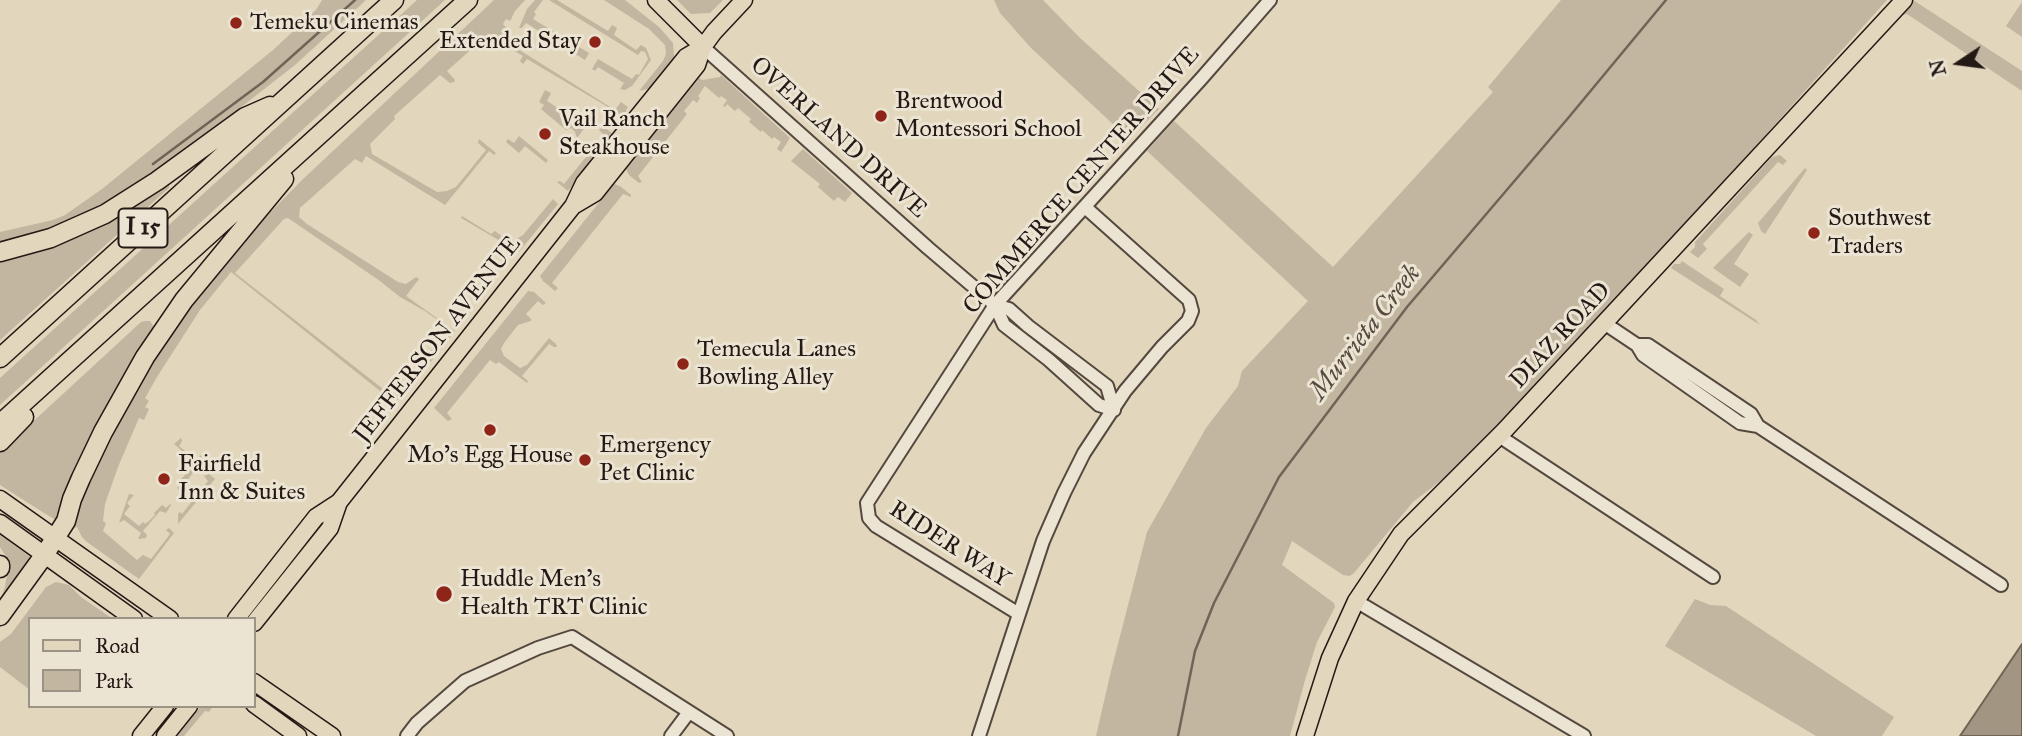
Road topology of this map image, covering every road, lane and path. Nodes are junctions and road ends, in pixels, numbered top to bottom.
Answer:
1 (394, 0) edge
2 (468, 0) edge
3 (656, 0) edge
4 (744, 0) edge
5 (1270, 0) edge
6 (1904, 0) edge
7 (703, 47) junction
8 (286, 98) junction
9 (321, 133) junction
10 (1085, 207) junction
11 (0, 252) edge
12 (995, 304) junction
13 (124, 313) junction
14 (1604, 323) junction
15 (0, 358) edge
16 (1114, 410) junction
17 (0, 424) edge
18 (1499, 436) junction
19 (0, 442) edge
20 (0, 499) edge
21 (339, 502) junction
22 (867, 503) joint
23 (0, 523) edge
24 (302, 535) junction
25 (56, 537) junction
26 (45, 554) junction
27 (1713, 577) dead end
28 (284, 585) junction
29 (2001, 585) dead end
30 (1356, 601) junction
31 (1019, 614) junction
32 (0, 616) edge
33 (131, 617) edge
34 (167, 617) edge
35 (238, 617) edge
36 (256, 620) edge
37 (256, 683) edge
38 (256, 705) edge
39 (164, 708) edge
40 (187, 708) edge
41 (689, 712) junction
42 (141, 736) edge
43 (165, 736) edge
44 (298, 736) edge
45 (332, 736) edge
46 (407, 736) edge
47 (671, 736) edge
48 (727, 736) edge
49 (979, 736) edge
50 (1306, 736) edge
51 (1584, 736) edge

1 - 8 highway, I 15
2 - 9 highway, I 15
3 - 7 main road, OVERLAND DRIVE
4 - 7 main road, JEFFERSON AVENUE
5 - 10 street, COMMERCE CENTER DRIVE
6 - 14 main road, DIAZ ROAD
7 - 12 street, OVERLAND DRIVE
7 - 21 main road, JEFFERSON AVENUE
8 - 11 highway
8 - 15 highway, I 15
9 - 13 highway, I 15
9 - 25 highway
10 - 12 street, COMMERCE CENTER DRIVE
10 - 16 street
12 - 16 street, OVERLAND DRIVE
12 - 16 street, OVERLAND DRIVE
12 - 22 street, COMMERCE CENTER DRIVE
13 - 17 highway, I 15
13 - 19 highway
14 - 18 main road, DIAZ ROAD
14 - 29 street
16 - 31 street
18 - 27 street
18 - 30 main road, DIAZ ROAD
20 - 25 main road
21 - 24 main road, JEFFERSON AVENUE
21 - 28 main road, JEFFERSON AVENUE
22 - 31 street, RIDER WAY
23 - 26 main road
24 - 28 main road
24 - 35 main road, JEFFERSON AVENUE
25 - 26 highway
25 - 34 main road
26 - 32 highway
26 - 33 main road
28 - 36 main road, JEFFERSON AVENUE
30 - 50 main road, DIAZ ROAD
30 - 51 street
31 - 49 street
37 - 45 main road
38 - 44 main road
39 - 42 main road
40 - 43 main road
41 - 46 street
41 - 47 street
41 - 48 street

